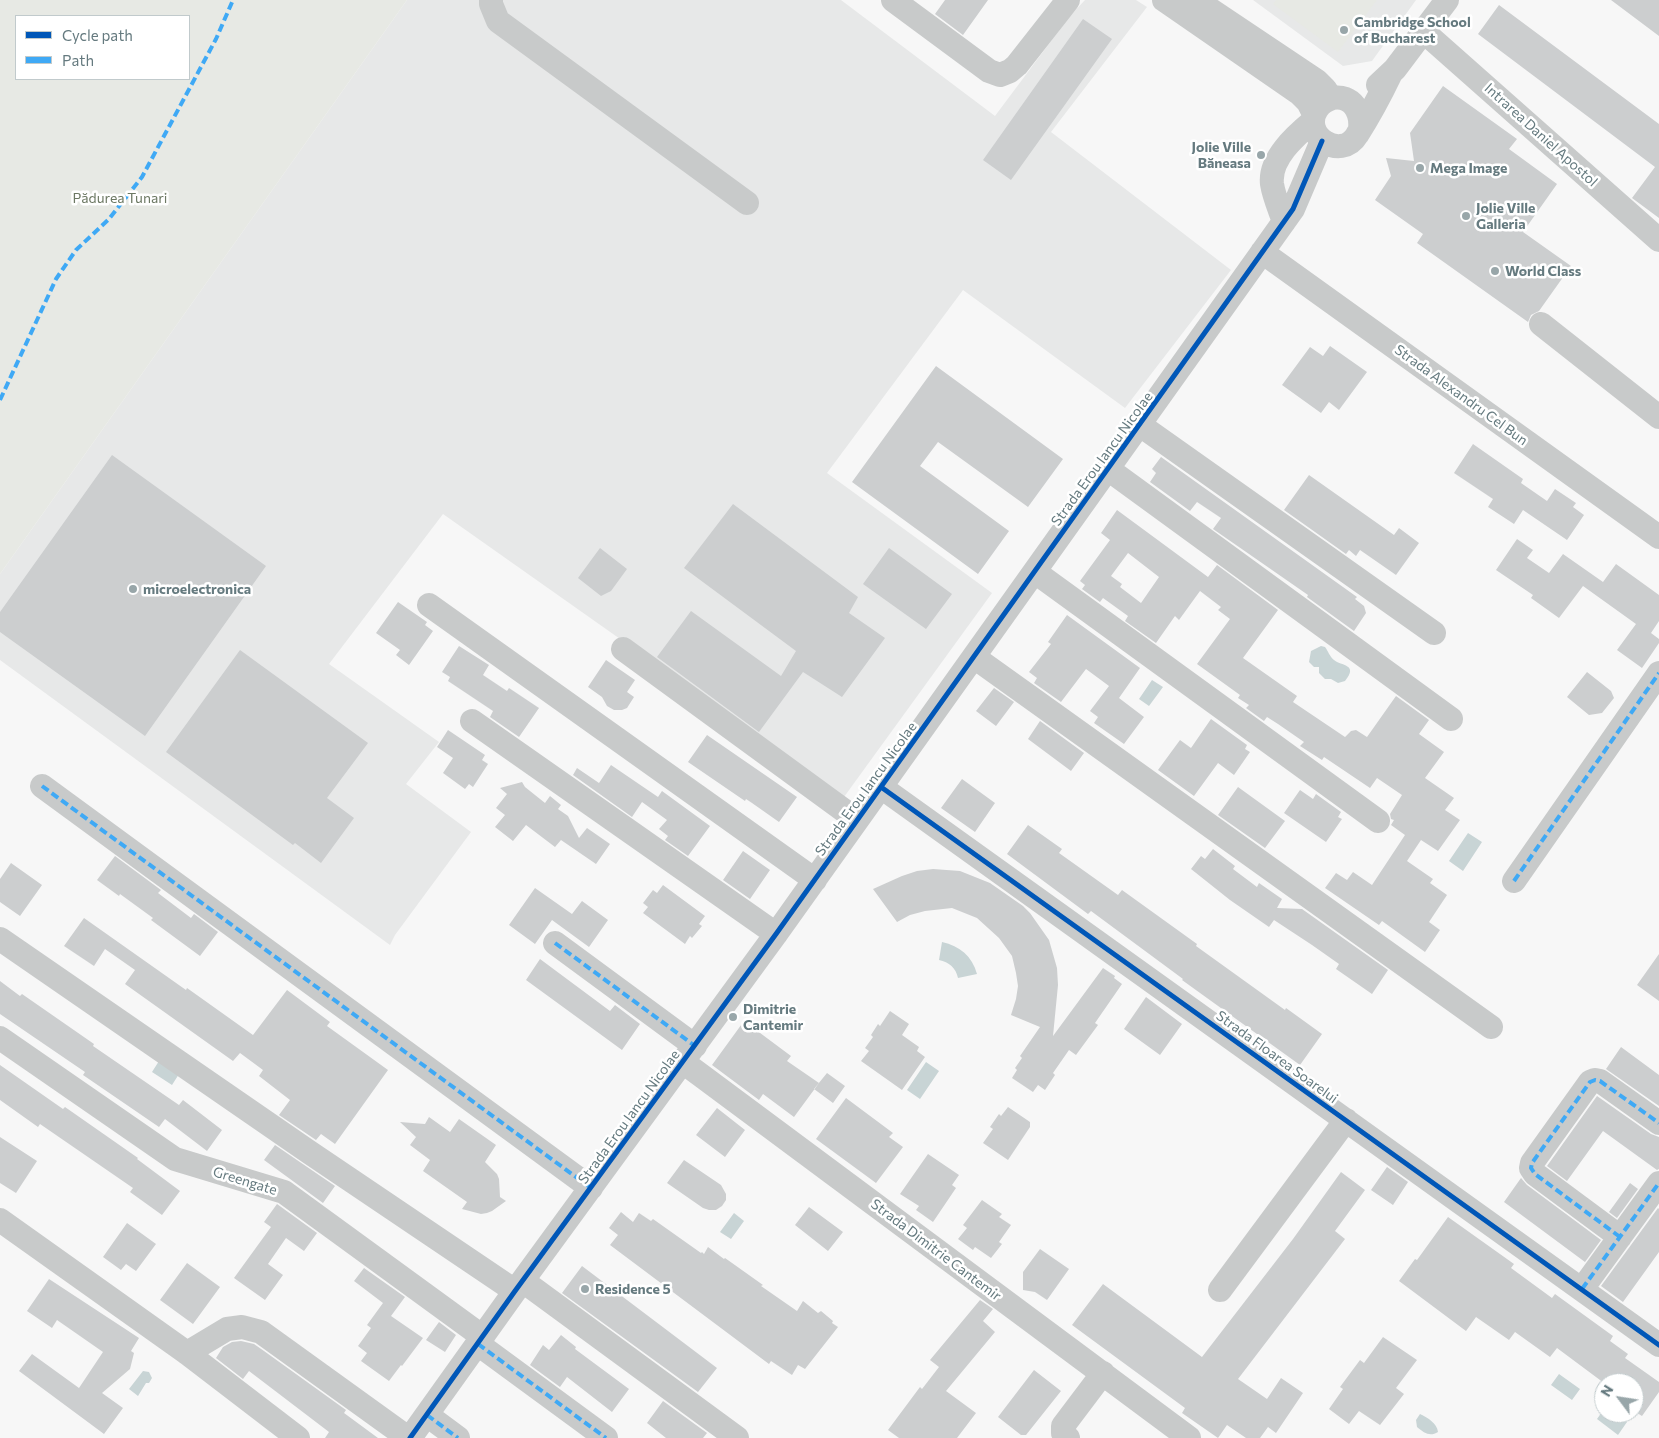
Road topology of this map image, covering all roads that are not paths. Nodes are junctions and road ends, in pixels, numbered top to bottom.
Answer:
1 (492, 0) edge
2 (893, 0) edge
3 (1050, 0) edge
4 (1068, 0) edge
5 (1164, 0) edge
6 (1196, 0) edge
7 (1447, 0) edge
8 (1423, 31) junction
9 (990, 71) junction
10 (1390, 75) junction
11 (1329, 120) junction
12 (747, 203) dead end
13 (1288, 215) junction
14 (1659, 240) edge
15 (1262, 252) junction
16 (1541, 324) dead end
17 (1659, 417) edge
18 (1140, 425) junction
19 (1108, 469) junction
20 (1659, 537) edge
21 (1035, 572) junction
22 (428, 605) dead end
23 (1434, 633) dead end
24 (623, 649) dead end
25 (974, 657) junction
26 (1659, 673) edge
27 (1451, 719) dead end
28 (472, 721) dead end
29 (42, 786) dead end
30 (881, 787) junction
31 (857, 820) junction
32 (1378, 821) dead end
33 (815, 880) junction
34 (1514, 881) dead end
35 (776, 934) junction
36 (0, 938) edge
37 (555, 943) dead end
38 (1491, 1027) dead end
39 (0, 1038) edge
40 (689, 1054) junction
41 (1346, 1120) junction
42 (1659, 1123) edge
43 (1659, 1182) edge
44 (590, 1188) junction
45 (0, 1220) edge
46 (1620, 1237) junction
47 (519, 1286) junction
48 (1582, 1289) junction
49 (1220, 1290) dead end
50 (480, 1340) junction
51 (1659, 1345) edge
52 (187, 1353) junction
53 (1103, 1374) junction
54 (427, 1414) junction
55 (298, 1438) edge
56 (409, 1438) edge
57 (458, 1438) edge
58 (606, 1438) edge
59 (737, 1438) edge
60 (1068, 1438) edge
61 (1189, 1438) edge

1 - 12 street
2 - 9 street
3 - 9 street
4 - 9 street
5 - 11 street
6 - 11 street
7 - 8 street
8 - 10 street
8 - 14 street, Intrarea Daniel Apostol
10 - 11 street
10 - 11 street
11 - 13 street, Strada Erou Iancu Nicolae
11 - 13 street
13 - 15 street, Strada Erou Iancu Nicolae
15 - 18 street, Strada Erou Iancu Nicolae
15 - 20 street, Strada Alexandru Cel Bun
16 - 17 street
18 - 19 street, Strada Erou Iancu Nicolae
18 - 23 street
19 - 21 street, Strada Erou Iancu Nicolae
19 - 27 street
21 - 25 street, Strada Erou Iancu Nicolae
21 - 32 street
22 - 33 street
24 - 31 street
25 - 30 street, Strada Erou Iancu Nicolae
25 - 38 street
26 - 34 street
28 - 35 street
29 - 44 street
30 - 31 street, Strada Erou Iancu Nicolae
30 - 41 street, Strada Floarea Soarelui
31 - 33 street, Strada Erou Iancu Nicolae
33 - 35 street, Strada Erou Iancu Nicolae
35 - 40 street, Strada Erou Iancu Nicolae
36 - 47 street
37 - 40 street, Strada Dimitrie Cantemir
39 - 50 street, Greengate
40 - 44 street, Strada Erou Iancu Nicolae
40 - 53 street, Strada Dimitrie Cantemir
41 - 48 street, Strada Floarea Soarelui
41 - 49 street
42 - 46 street
43 - 46 street
44 - 47 street, Strada Erou Iancu Nicolae
45 - 52 street
46 - 48 street
47 - 50 street, Strada Erou Iancu Nicolae
47 - 59 street
48 - 51 street, Strada Floarea Soarelui
50 - 54 street, Strada Erou Iancu Nicolae
50 - 58 street, Greengate
52 - 55 street
52 - 56 street
53 - 60 street
53 - 61 street, Strada Dimitrie Cantemir
54 - 56 street, Strada Erou Iancu Nicolae
54 - 57 street

